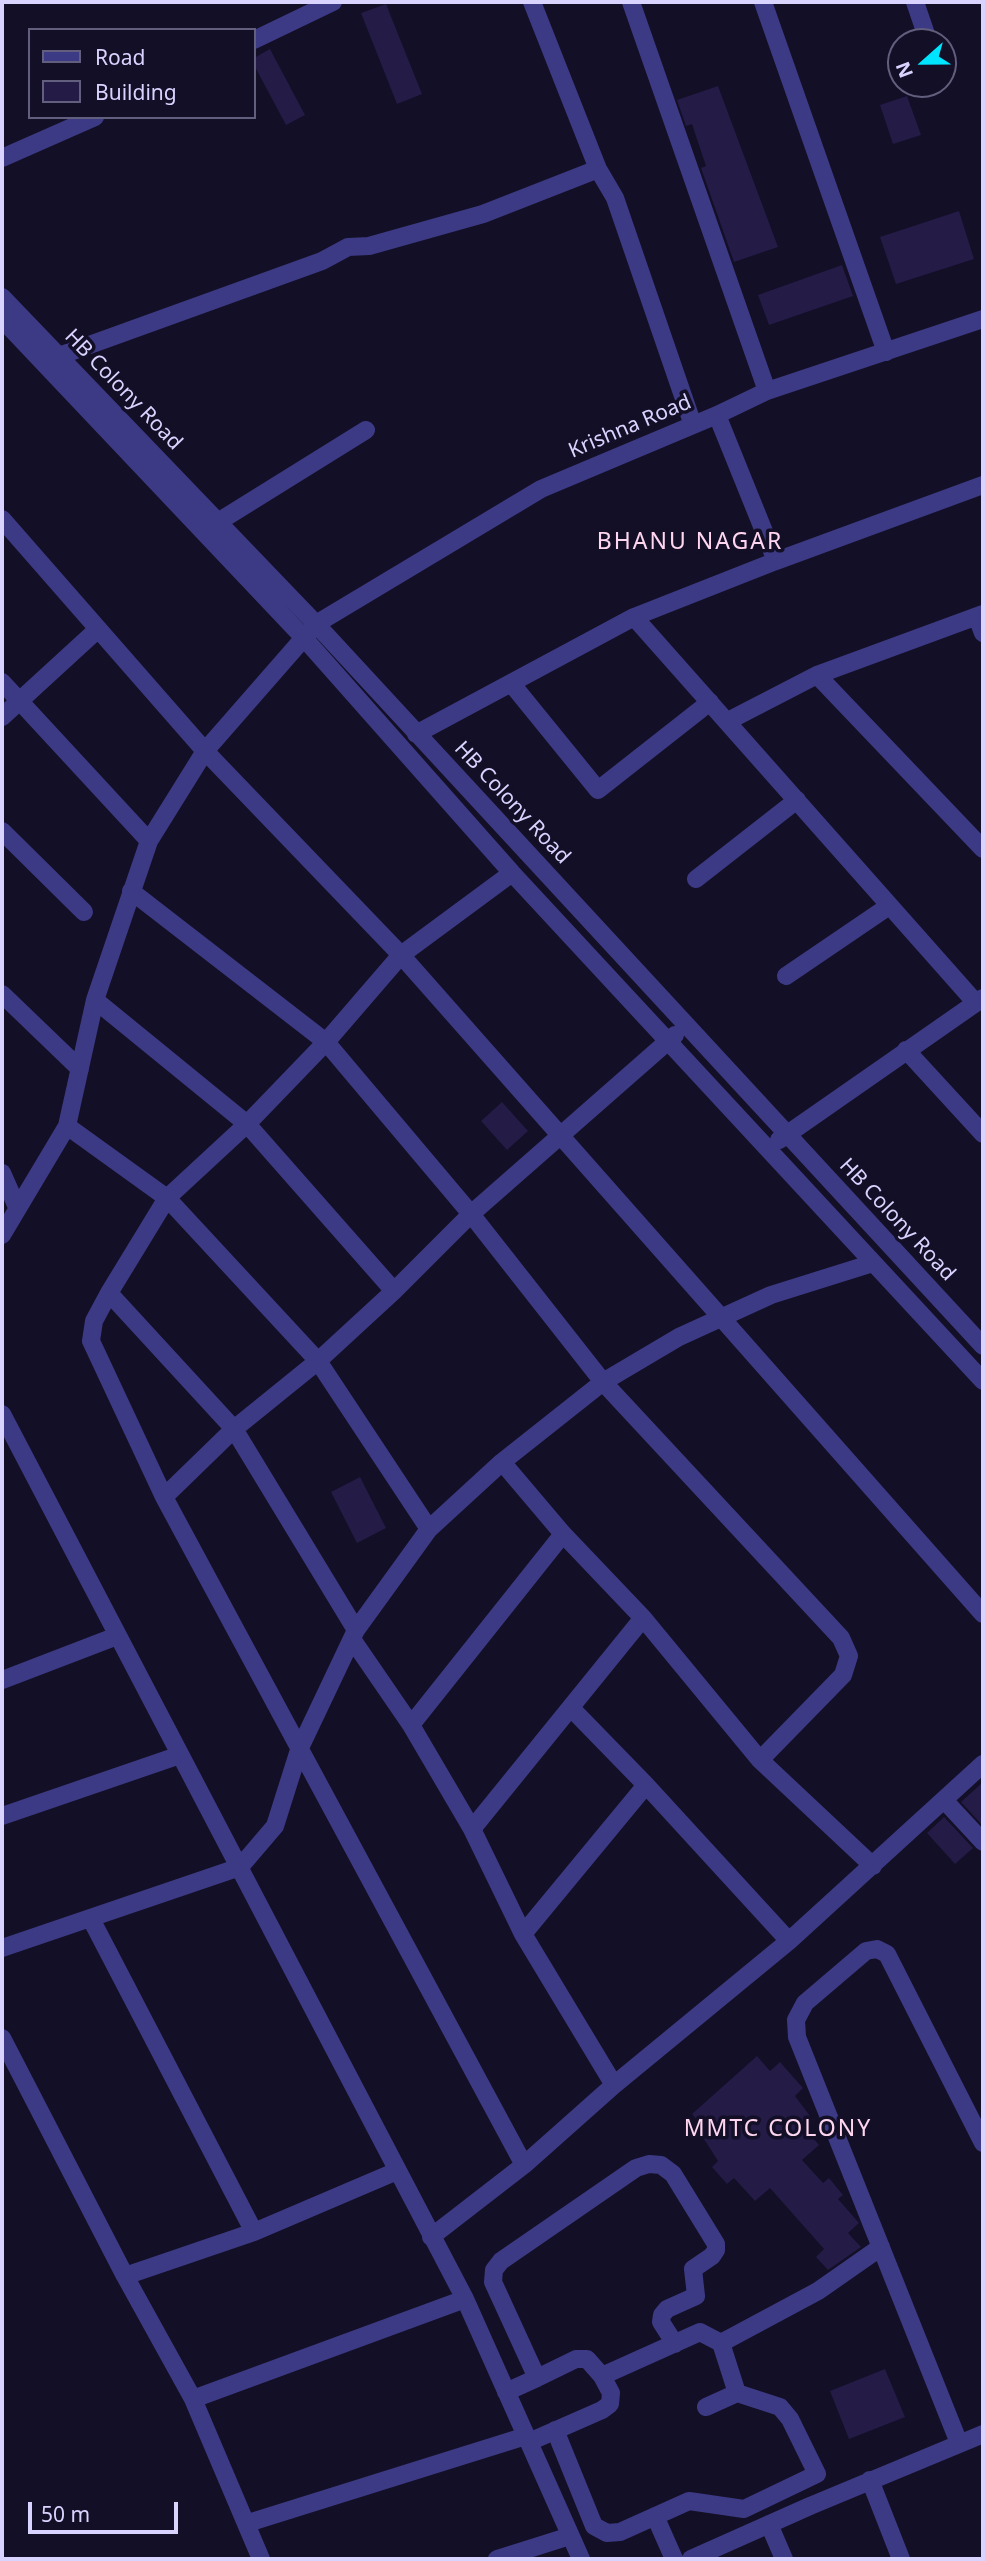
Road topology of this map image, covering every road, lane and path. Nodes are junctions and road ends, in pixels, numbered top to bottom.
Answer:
1 (333, 2) edge
2 (531, 2) edge
3 (631, 2) edge
4 (763, 2) edge
5 (915, 2) edge
6 (924, 28) edge
7 (256, 39) edge
8 (90, 119) edge
9 (2, 158) edge
10 (598, 169) junction
11 (2, 297) edge
12 (2, 319) edge
13 (983, 319) edge
14 (886, 352) junction
15 (59, 356) junction
16 (767, 391) junction
17 (717, 415) junction
18 (693, 425) junction
19 (366, 430) dead end
20 (983, 485) edge
21 (2, 519) edge
22 (218, 522) junction
23 (776, 561) junction
24 (634, 617) junction
25 (981, 621) edge
26 (98, 629) junction
27 (310, 631) junction
28 (817, 675) junction
29 (2, 682) edge
30 (511, 683) junction
31 (710, 702) junction
32 (19, 703) junction
33 (2, 717) edge
34 (728, 721) junction
35 (416, 734) junction
36 (205, 751) junction
37 (797, 800) junction
38 (2, 831) edge
39 (149, 841) junction
40 (983, 849) edge
41 (512, 873) junction
42 (696, 879) dead end
43 (131, 891) junction
44 (889, 906) junction
45 (83, 912) dead end
46 (401, 955) junction
47 (786, 976) dead end
48 (2, 994) edge
49 (95, 1000) junction
50 (980, 1001) edge
51 (686, 1025) junction
52 (669, 1041) junction
53 (326, 1042) junction
54 (906, 1050) junction
55 (80, 1069) junction
56 (247, 1124) junction
57 (67, 1126) junction
58 (562, 1134) junction
59 (787, 1134) junction
60 (983, 1134) edge
61 (768, 1150) junction
62 (2, 1173) edge
63 (167, 1198) junction
64 (17, 1207) junction
65 (471, 1214) junction
66 (2, 1235) edge
67 (873, 1263) junction
68 (394, 1291) junction
69 (109, 1293) junction
70 (723, 1317) junction
71 (977, 1327) edge
72 (983, 1346) edge
73 (318, 1361) junction
74 (983, 1381) edge
75 (603, 1382) junction
76 (2, 1414) edge
77 (234, 1429) junction
78 (10, 1452) edge
79 (502, 1462) junction
80 (164, 1497) junction
81 (429, 1529) junction
82 (564, 1534) junction
83 (983, 1614) edge
84 (643, 1618) junction
85 (354, 1634) junction
86 (117, 1636) junction
87 (2, 1681) edge
88 (572, 1709) junction
89 (411, 1726) junction
90 (299, 1750) junction
91 (180, 1755) junction
92 (760, 1760) junction
93 (983, 1764) edge
94 (646, 1785) junction
95 (945, 1801) junction
96 (2, 1816) edge
97 (472, 1829) junction
98 (983, 1842) edge
99 (873, 1866) junction
100 (240, 1867) junction
101 (91, 1919) junction
102 (523, 1934) junction
103 (789, 1941) junction
104 (2, 1948) edge
105 (2, 2038) edge
106 (614, 2085) junction
107 (983, 2143) edge
108 (524, 2165) junction
109 (397, 2171) junction
110 (254, 2232) junction
111 (431, 2237) junction
112 (881, 2247) junction
113 (125, 2276) junction
114 (465, 2299) junction
115 (721, 2343) junction
116 (675, 2344) junction
117 (603, 2376) junction
118 (537, 2378) junction
119 (506, 2392) junction
120 (737, 2393) junction
121 (193, 2399) junction
122 (706, 2407) dead end
123 (555, 2430) junction
124 (983, 2434) edge
125 (527, 2439) junction
126 (959, 2443) junction
127 (817, 2474) junction
128 (870, 2480) junction
129 (828, 2498) junction
130 (655, 2516) junction
131 (247, 2523) junction
132 (769, 2524) junction
133 (570, 2536) junction
134 (261, 2559) edge
135 (498, 2559) edge
136 (581, 2559) edge
137 (674, 2559) edge
138 (691, 2559) edge
139 (784, 2559) edge
140 (901, 2559) edge

1 - 7 street
2 - 10 street
3 - 16 street
4 - 14 street
5 - 6 street
8 - 9 street
10 - 15 street
10 - 18 street
11 - 15 street, HB Colony Road
12 - 27 street
13 - 14 street, Krishna Road
14 - 16 street, Krishna Road
15 - 22 street, HB Colony Road
16 - 17 street, Krishna Road
17 - 18 street, Krishna Road
17 - 23 street
18 - 27 street, Krishna Road
19 - 22 street
20 - 23 street
21 - 26 street
22 - 27 street, HB Colony Road
23 - 24 street
24 - 30 street
24 - 31 street
25 - 28 street
26 - 32 street
26 - 36 street
27 - 35 street, HB Colony Road
27 - 36 street, Krishna Road
27 - 41 street
28 - 34 street
28 - 40 street
29 - 32 street
30 - 31 street
30 - 35 street
31 - 34 street
32 - 33 street
32 - 39 street
34 - 37 street
35 - 51 street, HB Colony Road
36 - 39 street, Krishna Road
36 - 46 street
37 - 42 street
37 - 44 street
38 - 45 street
39 - 43 street, Krishna Road
41 - 46 street
41 - 52 street
43 - 49 street, Krishna Road
43 - 53 street
44 - 47 street
44 - 50 street
46 - 53 street
46 - 58 street
48 - 55 street
49 - 55 street, Krishna Road
49 - 56 street
50 - 54 street
51 - 52 street
51 - 59 street, HB Colony Road
52 - 58 street
52 - 61 street
53 - 56 street
53 - 65 street
54 - 59 street
54 - 60 street
55 - 57 street, Krishna Road
56 - 63 street
56 - 68 street
57 - 63 street
57 - 64 street, Krishna Road
58 - 65 street
58 - 70 street
59 - 61 street
59 - 71 street, HB Colony Road
61 - 67 street
62 - 64 street
63 - 69 street
63 - 73 street
64 - 66 street, Krishna Road
65 - 68 street
65 - 75 street
67 - 70 street
67 - 74 street
68 - 73 street
69 - 77 street
69 - 80 street
70 - 75 street
70 - 83 street
71 - 72 street, HB Colony Road
73 - 77 street
73 - 81 street
75 - 79 street
75 - 92 street
76 - 78 street
77 - 80 street
77 - 85 street
78 - 86 street
79 - 81 street
79 - 82 street
80 - 90 street
81 - 85 street
82 - 84 street
82 - 89 street
84 - 88 street
84 - 92 street
85 - 89 street
85 - 90 street
86 - 87 street
86 - 91 street
88 - 94 street
88 - 97 street
89 - 97 street
90 - 100 street
90 - 108 street
91 - 96 street
91 - 100 street
92 - 99 street
93 - 95 street
94 - 102 street
94 - 103 street
95 - 98 street
95 - 99 street
97 - 102 street
99 - 103 street
100 - 101 street
100 - 109 street
101 - 104 street
101 - 110 street
102 - 106 street
103 - 106 street
105 - 113 street
106 - 108 street
107 - 112 street
108 - 111 street
109 - 110 street
109 - 111 street
110 - 113 street
111 - 114 street
112 - 115 street
112 - 126 street
113 - 121 street
114 - 119 street
114 - 121 street
115 - 116 street
115 - 120 street
116 - 117 street
116 - 118 street
117 - 118 street
117 - 123 street
118 - 119 street
119 - 125 street
120 - 122 street
120 - 127 street
121 - 131 street
123 - 125 street
123 - 130 street
124 - 126 street
125 - 131 street
125 - 133 street
126 - 128 street
127 - 129 street
127 - 130 street
128 - 129 street
128 - 140 street
129 - 132 street
130 - 137 street
131 - 134 street
132 - 138 street
132 - 139 street
133 - 135 street
133 - 136 street

